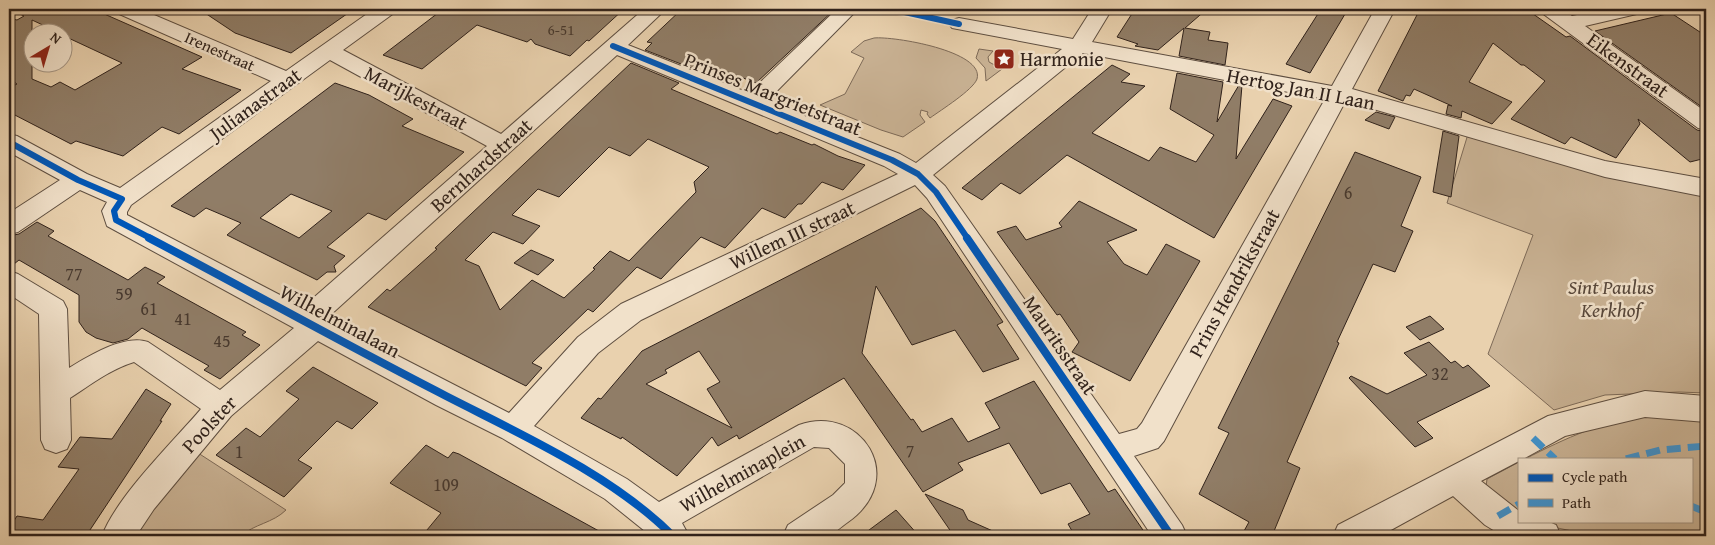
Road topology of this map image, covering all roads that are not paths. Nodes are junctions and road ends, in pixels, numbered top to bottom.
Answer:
1 (124, 9) edge
2 (387, 9) edge
3 (656, 9) edge
4 (848, 9) edge
5 (1102, 9) edge
6 (1385, 9) edge
7 (1548, 9) edge
8 (1634, 9) edge
9 (1570, 23) junction
10 (959, 24) dead end
11 (613, 46) junction
12 (1078, 47) junction
13 (329, 51) junction
14 (287, 80) junction
15 (1338, 95) junction
16 (751, 104) junction
17 (1706, 122) edge
18 (9, 142) edge
19 (503, 145) junction
20 (918, 174) junction
21 (78, 180) junction
22 (1706, 188) edge
23 (122, 199) junction
24 (9, 225) edge
25 (9, 281) edge
26 (311, 323) junction
27 (56, 391) junction
28 (222, 407) junction
29 (1706, 409) edge
30 (513, 429) junction
31 (56, 440) dead end
32 (1112, 450) junction
33 (1456, 478) junction
34 (665, 528) edge
35 (118, 536) edge
36 (799, 536) edge
37 (1171, 536) edge
38 (1349, 536) edge
39 (1545, 536) edge

1 - 14 street, Irenestraat
2 - 13 street, Julianastraat
3 - 11 street, Bernhardstraat
4 - 16 street
5 - 12 street, Willem III straat
6 - 15 street, Prins Hendrikstraat
7 - 9 street, Eikenstraat
8 - 9 street
9 - 17 street, Eikenstraat
10 - 12 street, Hertog Jan II Laan
11 - 16 street, Prinses Margrietstraat
11 - 19 street, Bernhardstraat
12 - 15 street, Hertog Jan II Laan
12 - 20 street, Willem III straat
13 - 14 street, Julianastraat
13 - 19 street, Marijkestraat
14 - 23 street, Julianastraat
15 - 22 street, Hertog Jan II Laan
15 - 32 street, Prins Hendrikstraat
16 - 20 street, Prinses Margrietstraat
18 - 21 street
19 - 26 street, Bernhardstraat
20 - 30 street, Willem III straat
20 - 32 street, Mauritsstraat
21 - 23 street
21 - 24 street
23 - 26 street, Wilhelminalaan
25 - 27 street
26 - 28 street, Poolster
26 - 30 street, Wilhelminalaan
27 - 28 street
27 - 31 street
28 - 35 street, Poolster
29 - 33 street
30 - 34 street, Wilhelminalaan
32 - 37 street, Mauritsstraat
33 - 38 street
33 - 39 street
34 - 36 street, Wilhelminaplein

